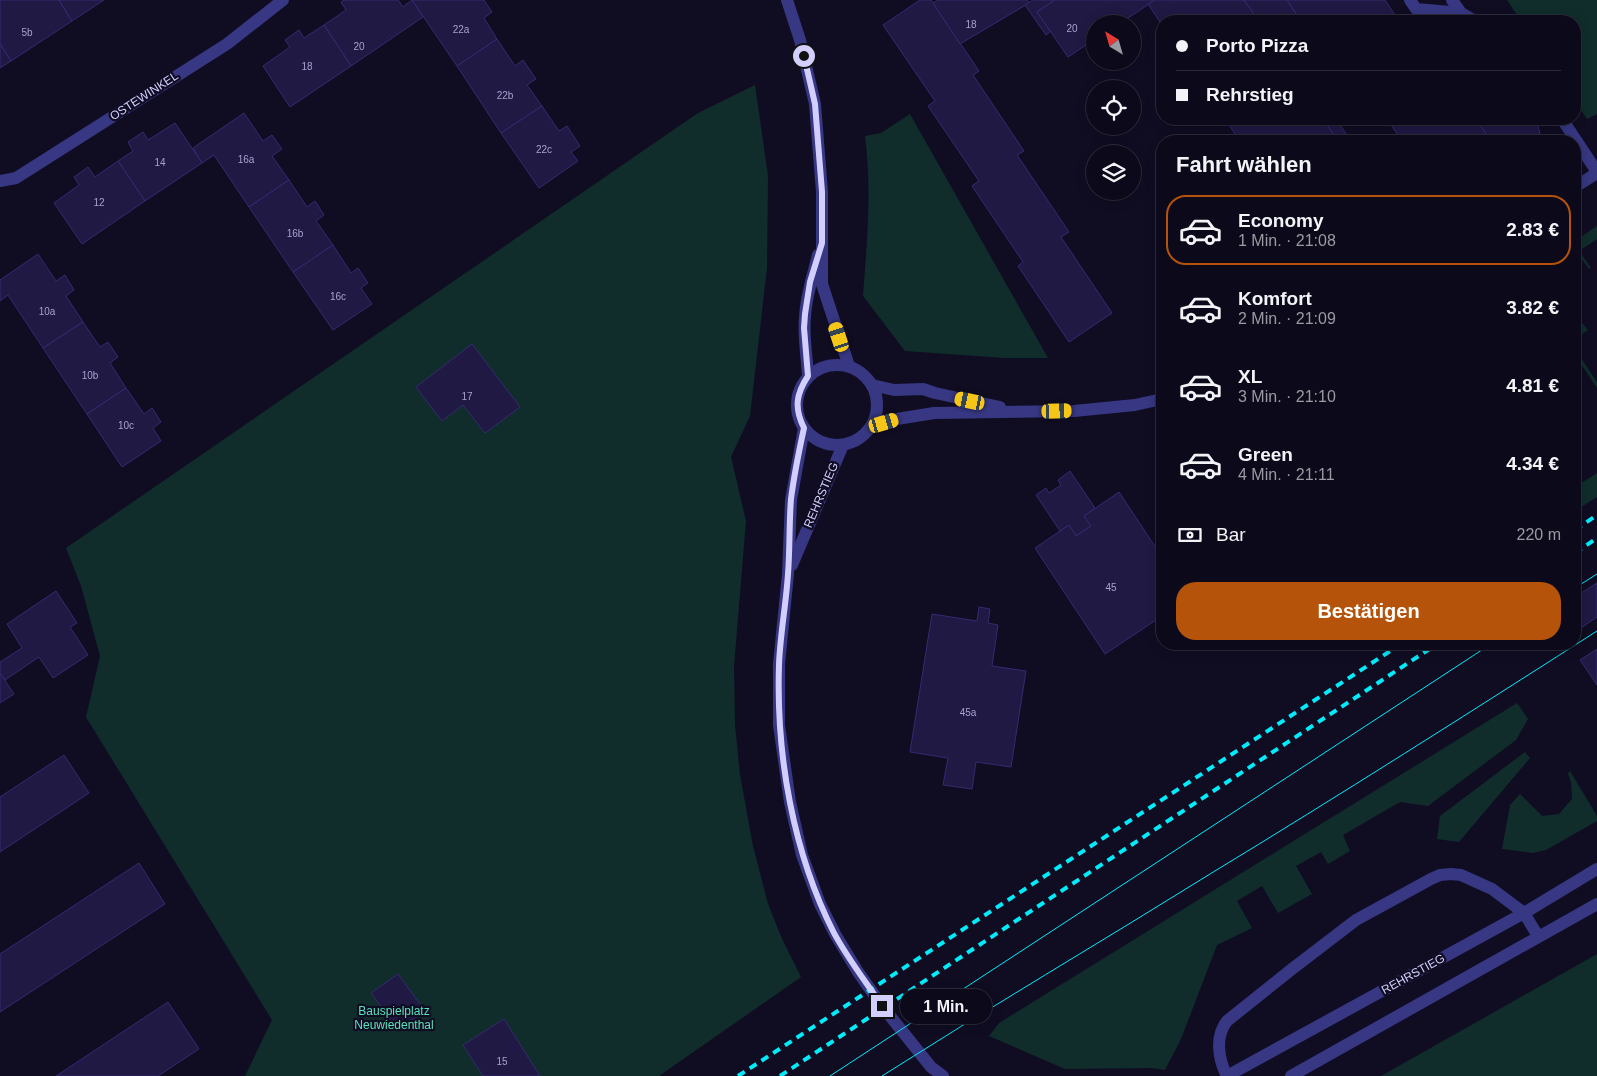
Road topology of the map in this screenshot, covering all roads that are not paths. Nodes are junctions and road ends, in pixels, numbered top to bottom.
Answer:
1 (283, 0) edge
2 (787, 0) edge
3 (1410, 0) edge
4 (1452, 0) edge
5 (1461, 13) junction
6 (1464, 15) edge
7 (1581, 148) edge
8 (1597, 172) edge
9 (0, 182) edge
10 (1581, 183) edge
11 (822, 243) junction
12 (848, 366) junction
13 (808, 376) junction
14 (872, 385) junction
15 (1156, 400) edge
16 (1022, 412) junction
17 (871, 427) junction
18 (804, 428) junction
19 (843, 445) junction
20 (788, 574) junction
21 (1597, 869) edge
22 (1597, 904) edge
23 (1524, 913) junction
24 (1538, 936) junction
25 (942, 1076) edge
26 (1227, 1076) edge
27 (1291, 1076) edge

1 - 9 street, OSTEWINKEL
2 - 11 street
3 - 5 street
4 - 5 street
5 - 6 street
7 - 8 street
8 - 10 street
11 - 12 street
11 - 13 street
12 - 13 street
12 - 14 street
13 - 18 street
14 - 16 street
14 - 17 street
15 - 16 street
16 - 17 street
17 - 19 street
18 - 19 street
18 - 20 street, REHRSTIEG
19 - 20 street, REHRSTIEG
20 - 25 street, REHRSTIEG
21 - 23 street, REHRSTIEG
22 - 24 street
23 - 24 street
23 - 26 street, REHRSTIEG
23 - 26 street
24 - 27 street

